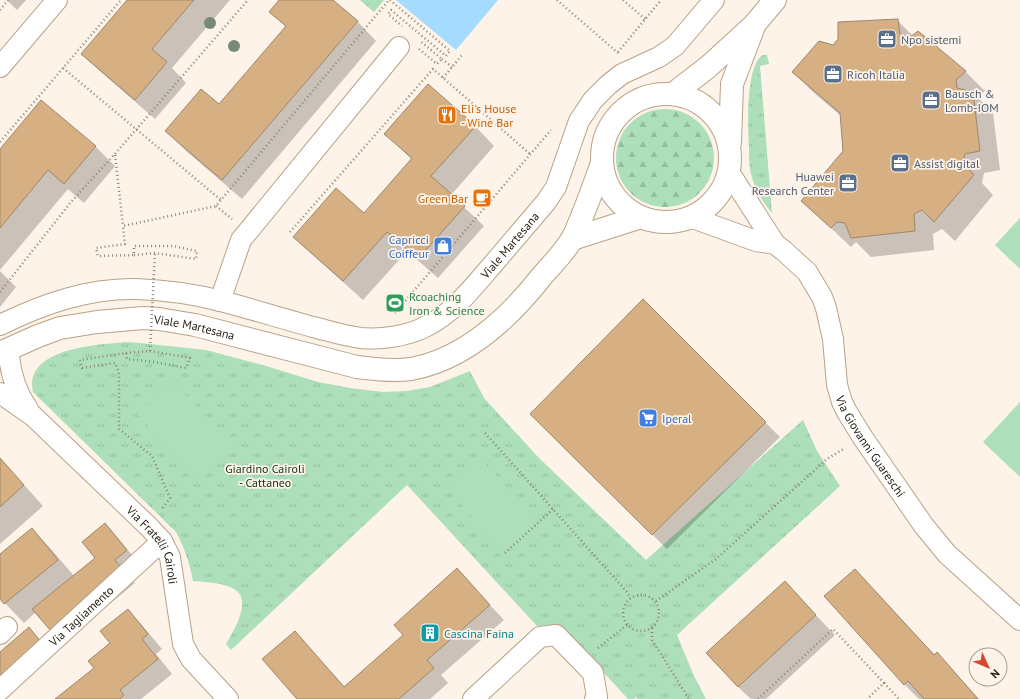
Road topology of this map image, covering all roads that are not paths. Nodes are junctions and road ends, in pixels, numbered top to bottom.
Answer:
1 (57, 0) edge
2 (714, 0) edge
3 (775, 0) edge
4 (754, 25) junction
5 (399, 47) dead end
6 (0, 67) edge
7 (673, 94) junction
8 (730, 150) junction
9 (602, 162) junction
10 (729, 172) junction
11 (641, 217) junction
12 (690, 217) junction
13 (572, 239) junction
14 (775, 244) junction
15 (220, 301) junction
16 (0, 324) edge
17 (3, 357) edge
18 (0, 393) edge
19 (33, 416) junction
20 (155, 534) junction
21 (1020, 620) edge
22 (0, 690) edge
23 (228, 699) edge
24 (474, 699) edge
25 (595, 699) edge

1 - 6 street
2 - 15 street, Viale Martesana
3 - 4 street, Viale Martesana
4 - 7 street, Viale Martesana
4 - 8 street, Viale Martesana
5 - 15 street
7 - 8 street, Viale Martesana
7 - 9 street, Viale Martesana
8 - 10 street, Viale Martesana
9 - 11 street, Viale Martesana
9 - 13 street, Viale Martesana
10 - 12 street, Viale Martesana
10 - 14 street, Via Giovanni Guareschi
11 - 12 street, Viale Martesana
11 - 13 street, Viale Martesana
12 - 14 street
13 - 17 street, Viale Martesana
14 - 21 street, Via Giovanni Guareschi
15 - 16 street, Viale Martesana
17 - 19 street, Via Fratelli Cairoli
18 - 19 street, Via Fratelli Cairoli
19 - 20 street, Via Fratelli Cairoli
20 - 22 street, Via Tagliamento
20 - 23 street, Via Fratelli Cairoli
24 - 25 street

